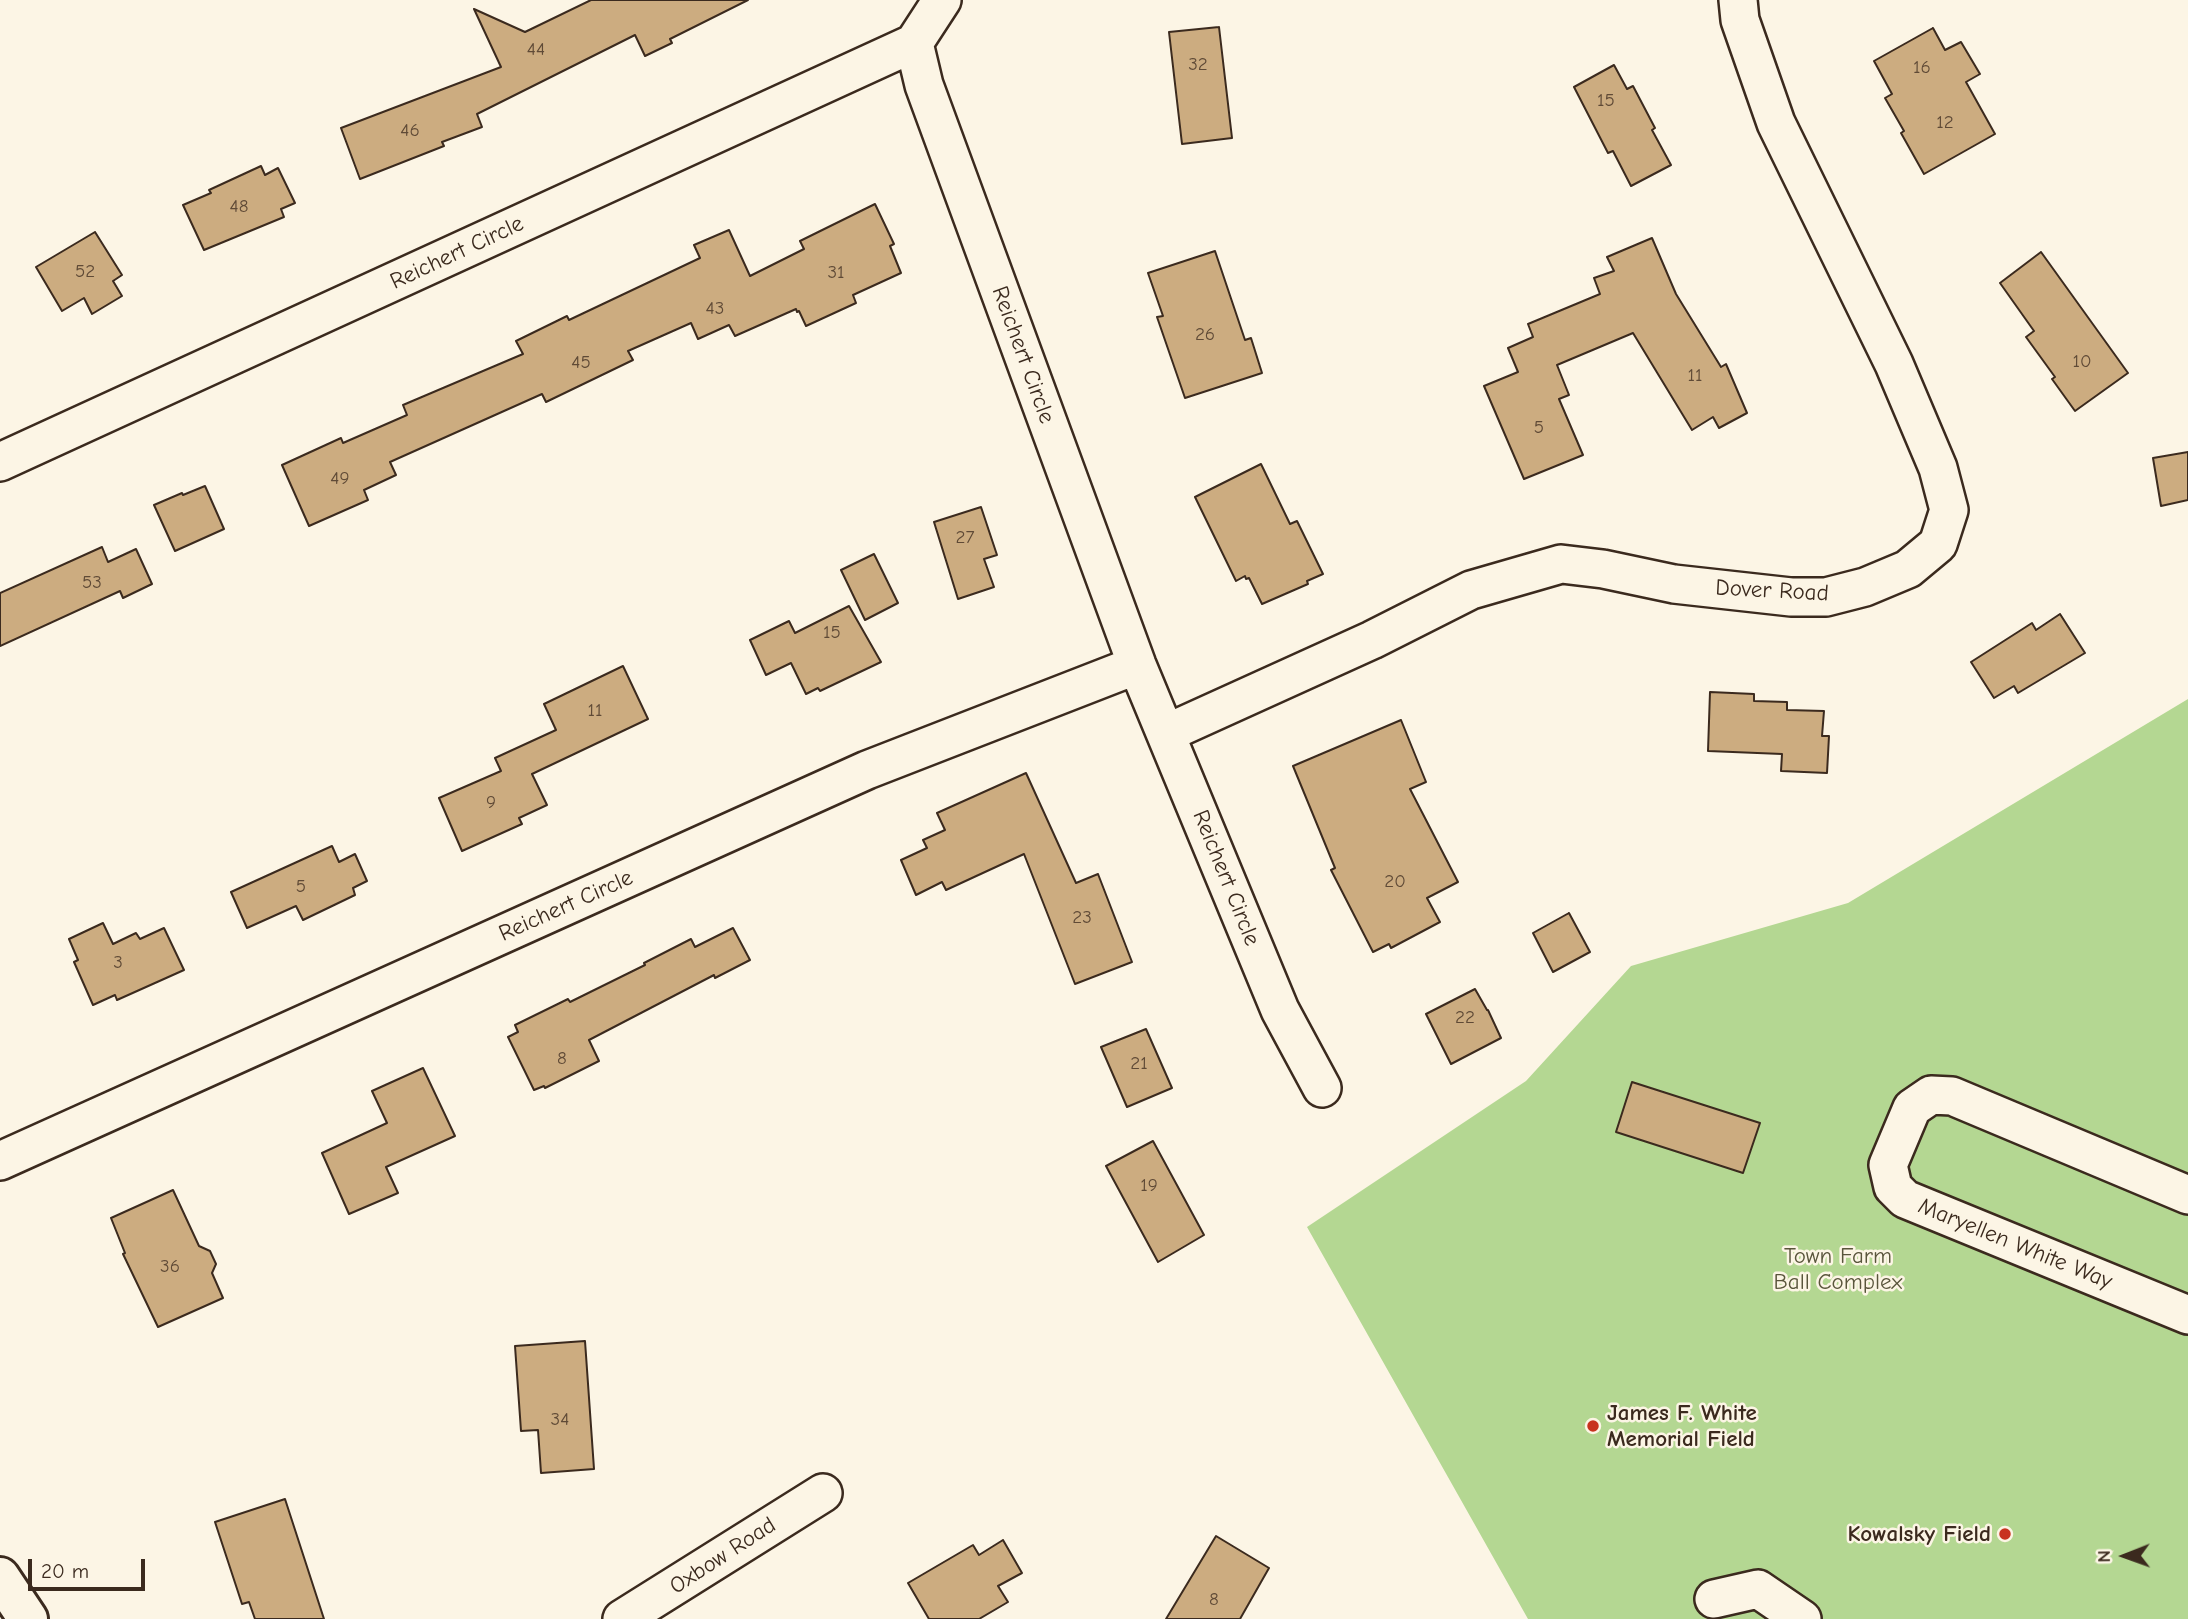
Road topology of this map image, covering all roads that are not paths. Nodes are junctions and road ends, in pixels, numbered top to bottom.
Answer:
1 (942, 0) edge
2 (1738, 0) edge
3 (914, 43) junction
4 (0, 462) edge
5 (1137, 665) junction
6 (1167, 733) junction
7 (1322, 1088) dead end
8 (0, 1161) edge
9 (2188, 1195) edge
10 (2188, 1313) edge
11 (822, 1493) dead end
12 (0, 1577) edge
13 (1714, 1599) dead end
14 (28, 1619) edge
15 (622, 1619) edge
16 (1802, 1619) edge

1 - 3 street
2 - 6 street, Dover Road
3 - 4 street, Reichert Circle
3 - 5 street, Reichert Circle
5 - 6 street, Reichert Circle
5 - 8 street, Reichert Circle
6 - 7 street, Reichert Circle
9 - 10 street, Maryellen White Way
11 - 15 street, Oxbow Road
12 - 14 main road
13 - 16 street

